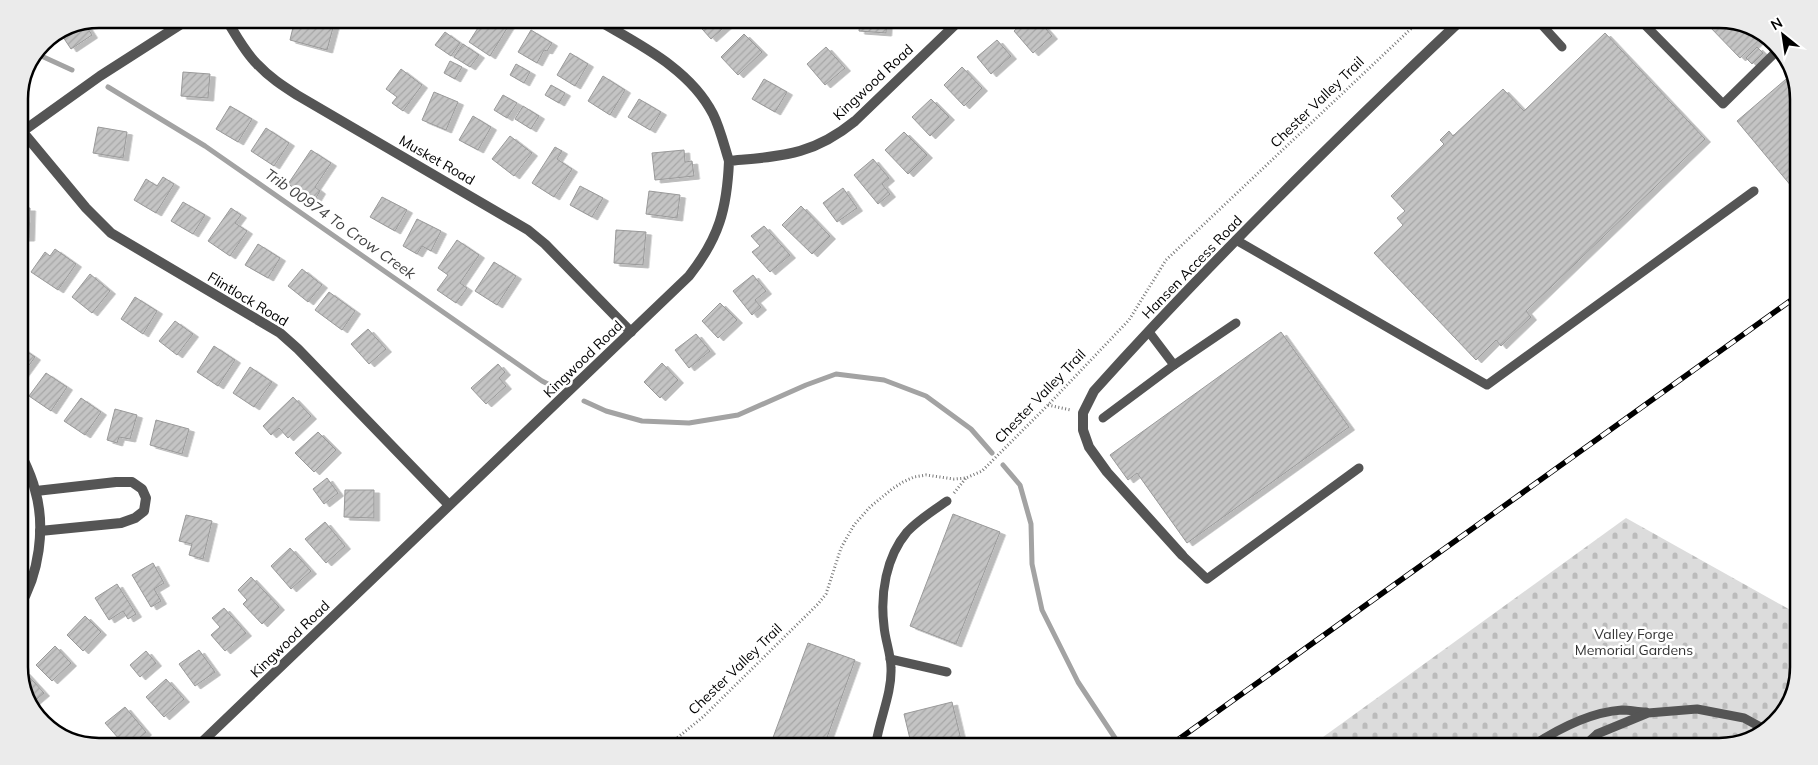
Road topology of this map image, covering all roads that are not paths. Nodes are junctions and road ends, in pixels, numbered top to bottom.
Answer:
1 (175, 28) edge
2 (231, 28) edge
3 (612, 28) edge
4 (950, 28) edge
5 (1452, 28) edge
6 (1544, 28) edge
7 (1648, 28) edge
8 (1562, 48) dead end
9 (1768, 60) edge
10 (28, 126) edge
11 (28, 141) edge
12 (729, 161) junction
13 (1754, 191) dead end
14 (1236, 240) junction
15 (1236, 323) dead end
16 (632, 332) junction
17 (1149, 332) junction
18 (1174, 365) junction
19 (1103, 418) dead end
20 (28, 468) edge
21 (1359, 468) dead end
22 (36, 490) junction
23 (947, 501) road end
24 (449, 505) junction
25 (40, 530) junction
26 (1182, 555) joint
27 (28, 588) edge
28 (890, 658) junction
29 (947, 672) dead end
30 (1648, 713) junction
31 (1759, 726) edge
32 (206, 738) edge
33 (877, 738) edge
34 (1546, 738) edge
35 (1593, 738) edge

1 - 10 street
2 - 16 street, Musket Road
3 - 12 street
4 - 12 street, Kingwood Road
5 - 14 street, Hansen Access Road
6 - 8 lane
7 - 9 lane
11 - 24 street, Flintlock Road
12 - 16 street, Kingwood Road
13 - 14 lane
14 - 17 street, Hansen Access Road
15 - 18 lane
16 - 24 street, Kingwood Road
17 - 18 lane
17 - 26 street, Hansen Access Road
18 - 19 lane
20 - 22 street
21 - 26 lane
22 - 25 street
22 - 25 street
23 - 28 lane
24 - 32 street, Kingwood Road
25 - 27 street
28 - 29 lane
28 - 33 lane
30 - 31 lane
30 - 34 lane
30 - 35 lane

